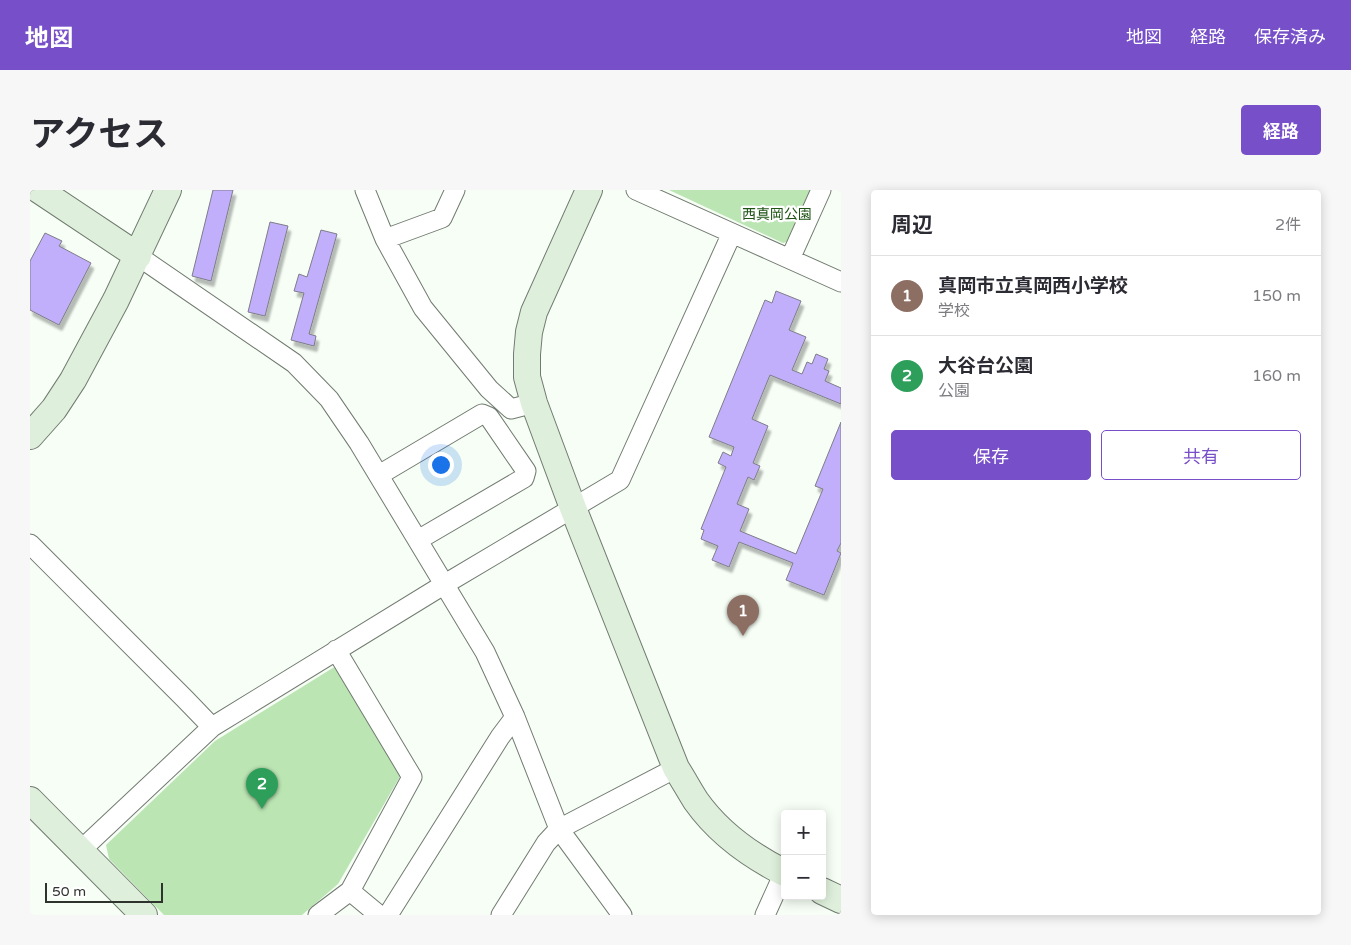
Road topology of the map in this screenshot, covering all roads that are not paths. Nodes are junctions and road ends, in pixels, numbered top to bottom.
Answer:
1 (168, 190) edge
2 (365, 190) edge
3 (455, 190) edge
4 (590, 190) edge
5 (636, 190) edge
6 (821, 190) edge
7 (42, 191) edge
8 (732, 234) junction
9 (385, 238) junction
10 (138, 256) junction
11 (790, 259) junction
12 (841, 282) edge
13 (534, 403) junction
14 (30, 436) edge
15 (379, 475) junction
16 (573, 508) junction
17 (418, 540) junction
18 (30, 544) edge
19 (445, 584) junction
20 (336, 650) junction
21 (515, 717) junction
22 (212, 727) junction
23 (676, 768) junction
24 (30, 800) edge
25 (559, 829) junction
26 (80, 851) junction
27 (781, 871) edge
28 (781, 881) edge
29 (350, 891) junction
30 (826, 893) edge
31 (841, 900) edge
32 (144, 915) edge
33 (318, 915) edge
34 (379, 915) edge
35 (388, 915) edge
36 (501, 915) edge
37 (622, 915) edge
38 (765, 915) edge

1 - 10 street
2 - 9 street
3 - 9 street
4 - 13 street
5 - 8 street
6 - 11 street
7 - 10 street
8 - 11 street
8 - 16 street
9 - 13 street
10 - 14 street
10 - 15 street
11 - 12 street
13 - 16 street
15 - 17 street
15 - 17 street
16 - 19 street
16 - 23 street
17 - 19 street
18 - 22 street
19 - 20 street
19 - 21 street
20 - 22 street
20 - 29 street
21 - 25 street
21 - 35 street
22 - 26 street
23 - 25 street
23 - 27 street
24 - 26 street
25 - 36 street
25 - 37 street
26 - 32 street
28 - 38 street
29 - 33 street
29 - 34 street
30 - 31 street

